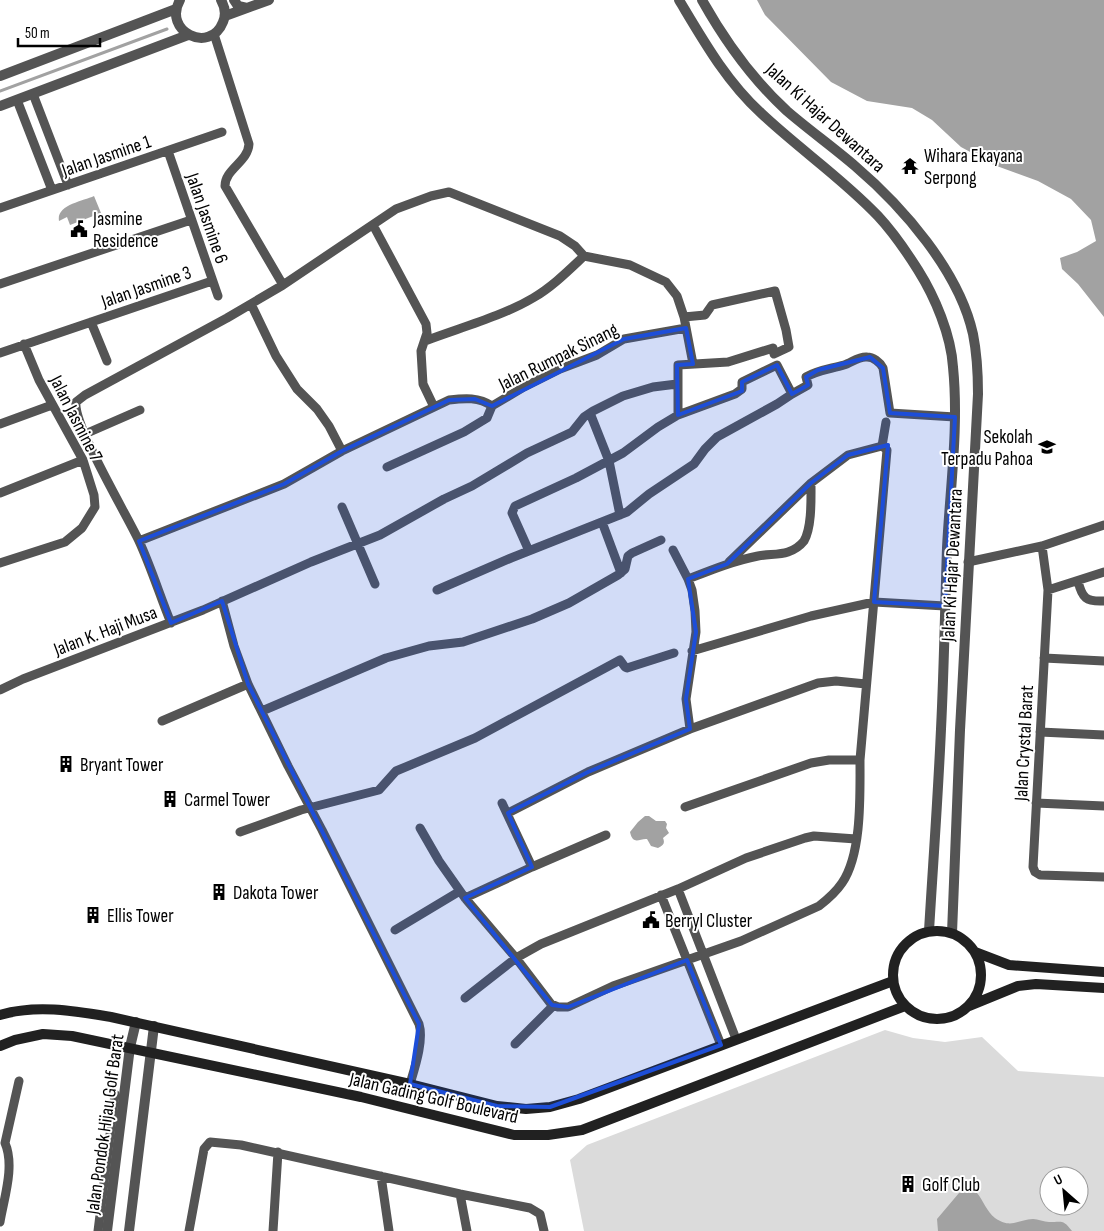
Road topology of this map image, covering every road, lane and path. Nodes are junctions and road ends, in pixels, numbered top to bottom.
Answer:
1 (221, 0) edge
2 (234, 0) edge
3 (269, 0) edge
4 (679, 0) edge
5 (702, 0) edge
6 (178, 4) edge
7 (247, 8) junction
8 (225, 16) junction
9 (214, 34) junction
10 (188, 35) junction
11 (0, 76) edge
12 (33, 94) junction
13 (17, 100) junction
14 (0, 106) edge
15 (222, 132) dead end
16 (168, 151) junction
17 (68, 185) junction
18 (52, 190) junction
19 (0, 208) edge
20 (191, 220) junction
21 (374, 225) junction
22 (584, 256) junction
23 (212, 281) junction
24 (0, 284) edge
25 (283, 285) junction
26 (218, 296) dead end
27 (251, 304) junction
28 (684, 318) junction
29 (91, 322) junction
30 (686, 328) junction
31 (425, 341) junction
32 (24, 344) junction
33 (0, 353) edge
34 (774, 354) junction
35 (107, 361) dead end
36 (693, 364) junction
37 (777, 365) junction
38 (677, 384) junction
39 (792, 394) junction
40 (52, 405) junction
41 (492, 406) junction
42 (434, 407) junction
43 (140, 410) dead end
44 (590, 413) junction
45 (678, 415) junction
46 (955, 417) junction
47 (886, 422) dead end
48 (0, 424) edge
49 (85, 434) junction
50 (882, 446) junction
51 (342, 451) junction
52 (83, 460) junction
53 (609, 461) junction
54 (387, 467) dead end
55 (811, 484) junction
56 (0, 493) edge
57 (342, 506) dead end
58 (620, 515) junction
59 (602, 522) junction
60 (1104, 525) edge
61 (661, 540) dead end
62 (139, 541) junction
63 (358, 544) junction
64 (1042, 546) junction
65 (673, 550) dead end
66 (529, 551) junction
67 (968, 562) junction
68 (0, 563) edge
69 (727, 564) junction
70 (1104, 572) edge
71 (621, 573) junction
72 (688, 579) junction
73 (1078, 582) junction
74 (375, 584) dead end
75 (437, 590) dead end
76 (1048, 590) junction
77 (1104, 601) edge
78 (222, 602) junction
79 (874, 602) junction
80 (945, 606) junction
81 (171, 623) junction
82 (692, 651) junction
83 (674, 653) dead end
84 (1044, 658) junction
85 (1104, 661) edge
86 (248, 684) junction
87 (866, 684) junction
88 (0, 690) edge
89 (262, 710) junction
90 (162, 721) dead end
91 (690, 729) junction
92 (1040, 732) junction
93 (1104, 735) edge
94 (860, 760) junction
95 (502, 803) dead end
96 (1036, 803) junction
97 (1104, 806) edge
98 (685, 807) dead end
99 (310, 808) junction
100 (508, 813) junction
101 (420, 828) dead end
102 (240, 832) dead end
103 (606, 835) dead end
104 (856, 839) junction
105 (532, 867) junction
106 (1104, 878) edge
107 (678, 889) junction
108 (462, 895) junction
109 (662, 895) junction
110 (395, 930) dead end
111 (929, 932) junction
112 (952, 933) junction
113 (975, 952) junction
114 (703, 955) junction
115 (516, 958) junction
116 (687, 960) junction
117 (1104, 972) edge
118 (893, 981) junction
119 (1104, 988) edge
120 (465, 998) dead end
121 (554, 1006) junction
122 (905, 1006) junction
123 (967, 1007) junction
124 (0, 1015) edge
125 (136, 1022) junction
126 (154, 1026) junction
127 (736, 1039) junction
128 (515, 1044) dead end
129 (721, 1045) junction
130 (0, 1046) edge
131 (130, 1048) junction
132 (151, 1053) junction
133 (20, 1081) dead end
134 (410, 1084) junction
135 (115, 1094) dead end
136 (2, 1140) edge
137 (278, 1152) junction
138 (381, 1176) junction
139 (460, 1194) junction
140 (0, 1222) edge
141 (98, 1231) edge
142 (107, 1231) edge
143 (129, 1231) edge
144 (189, 1231) edge
145 (273, 1231) edge
146 (388, 1231) edge
147 (467, 1231) edge
148 (544, 1231) edge

1 - 8 street
2 - 7 street
3 - 7 street
4 - 46 street, Jalan Ki Hajar Dewantara
5 - 67 street, Jalan Ki Hajar Dewantara
6 - 10 street
6 - 11 street
7 - 8 street
8 - 9 street
9 - 10 street
9 - 25 street
10 - 12 street
12 - 13 street
12 - 17 street
13 - 14 street
13 - 18 street
15 - 16 street, Jalan Jasmine 1
16 - 17 street, Jalan Jasmine 1
16 - 20 street, Jalan Jasmine 6
17 - 18 street, Jalan Jasmine 1
18 - 19 street, Jalan Jasmine 1
20 - 23 street, Jalan Jasmine 6
20 - 24 street
21 - 22 street
21 - 25 street
21 - 31 street
22 - 28 street
22 - 31 street
23 - 26 street, Jalan Jasmine 6
23 - 29 street, Jalan Jasmine 3
25 - 27 street
27 - 49 street
27 - 51 street
28 - 30 street
28 - 34 street
29 - 32 street, Jalan Jasmine 3
29 - 35 street, Jalan Jasmine 3
30 - 36 street
30 - 41 street, Jalan Rumpak Sinang
31 - 42 street
32 - 33 street, Jalan Jasmine 3
32 - 40 street, Jalan Jasmine 7
34 - 36 street
34 - 37 street
36 - 38 street
37 - 39 street
37 - 45 street
38 - 44 street, Jalan K. Haji Musa
38 - 45 street
39 - 46 street
39 - 58 street
40 - 48 street
40 - 52 street, Jalan Jasmine 7
41 - 42 street
41 - 54 street, Jalan Rumpak Sinang
42 - 51 street
43 - 49 street
44 - 53 street
44 - 63 street, Jalan K. Haji Musa
45 - 53 street
46 - 80 street, Jalan Ki Hajar Dewantara
47 - 50 street
49 - 62 street
50 - 55 street
50 - 79 street
51 - 62 street
52 - 56 street
52 - 68 street, Jalan Jasmine 7
53 - 58 street
53 - 66 street
55 - 69 street
55 - 69 street
57 - 63 street
58 - 59 street
59 - 66 street
59 - 71 street
60 - 64 street
61 - 71 street
62 - 81 street
63 - 74 street
63 - 78 street, Jalan K. Haji Musa
64 - 67 street
64 - 76 street, Jalan Crystal Barat
65 - 72 street
66 - 75 street
67 - 112 street, Jalan Ki Hajar Dewantara
69 - 72 street
70 - 73 street
71 - 89 street
72 - 82 street
73 - 76 street
73 - 77 street
76 - 84 street, Jalan Crystal Barat
78 - 81 street, Jalan K. Haji Musa
78 - 86 street
79 - 80 street
79 - 82 street
79 - 87 street
80 - 111 street, Jalan Ki Hajar Dewantara
81 - 88 street, Jalan K. Haji Musa
82 - 91 street
83 - 99 street
84 - 85 street
84 - 92 street, Jalan Crystal Barat
86 - 89 street
86 - 90 street
87 - 91 street
87 - 94 street
89 - 99 street
91 - 100 street
92 - 93 street
92 - 96 street, Jalan Crystal Barat
94 - 98 street
94 - 104 street
95 - 100 street
96 - 97 street
96 - 106 street, Jalan Crystal Barat
99 - 102 street
99 - 134 street
100 - 105 street
101 - 108 street
103 - 105 street
104 - 107 street
104 - 114 street
105 - 108 street
107 - 109 street
107 - 114 street
108 - 110 street
108 - 115 street
109 - 115 street
109 - 116 street
111 - 112 main road
111 - 118 main road
112 - 113 main road
113 - 117 main road
113 - 123 main road
114 - 116 street
114 - 127 street
115 - 120 street
115 - 121 street
116 - 121 street
116 - 129 street
118 - 122 main road
118 - 127 main road, Jalan Gading Golf Boulevard
119 - 123 main road
121 - 128 street
122 - 123 main road
122 - 132 main road, Jalan Gading Golf Boulevard
124 - 125 main road, Jalan Gading Golf Boulevard
125 - 126 main road, Jalan Gading Golf Boulevard
125 - 131 street, Jalan Pondok Hijau Golf Barat
126 - 132 street, Jalan Pondok Hijau Golf Barat
126 - 134 main road, Jalan Gading Golf Boulevard
127 - 129 main road, Jalan Gading Golf Boulevard
129 - 134 main road, Jalan Gading Golf Boulevard
130 - 131 main road, Jalan Gading Golf Boulevard
131 - 132 main road, Jalan Gading Golf Boulevard
131 - 142 street, Jalan Pondok Hijau Golf Barat
132 - 143 street, Jalan Pondok Hijau Golf Barat
133 - 136 street
135 - 141 street
136 - 140 street
137 - 138 street
137 - 144 street
137 - 145 street
138 - 139 street
138 - 146 street
139 - 147 street
139 - 148 street

